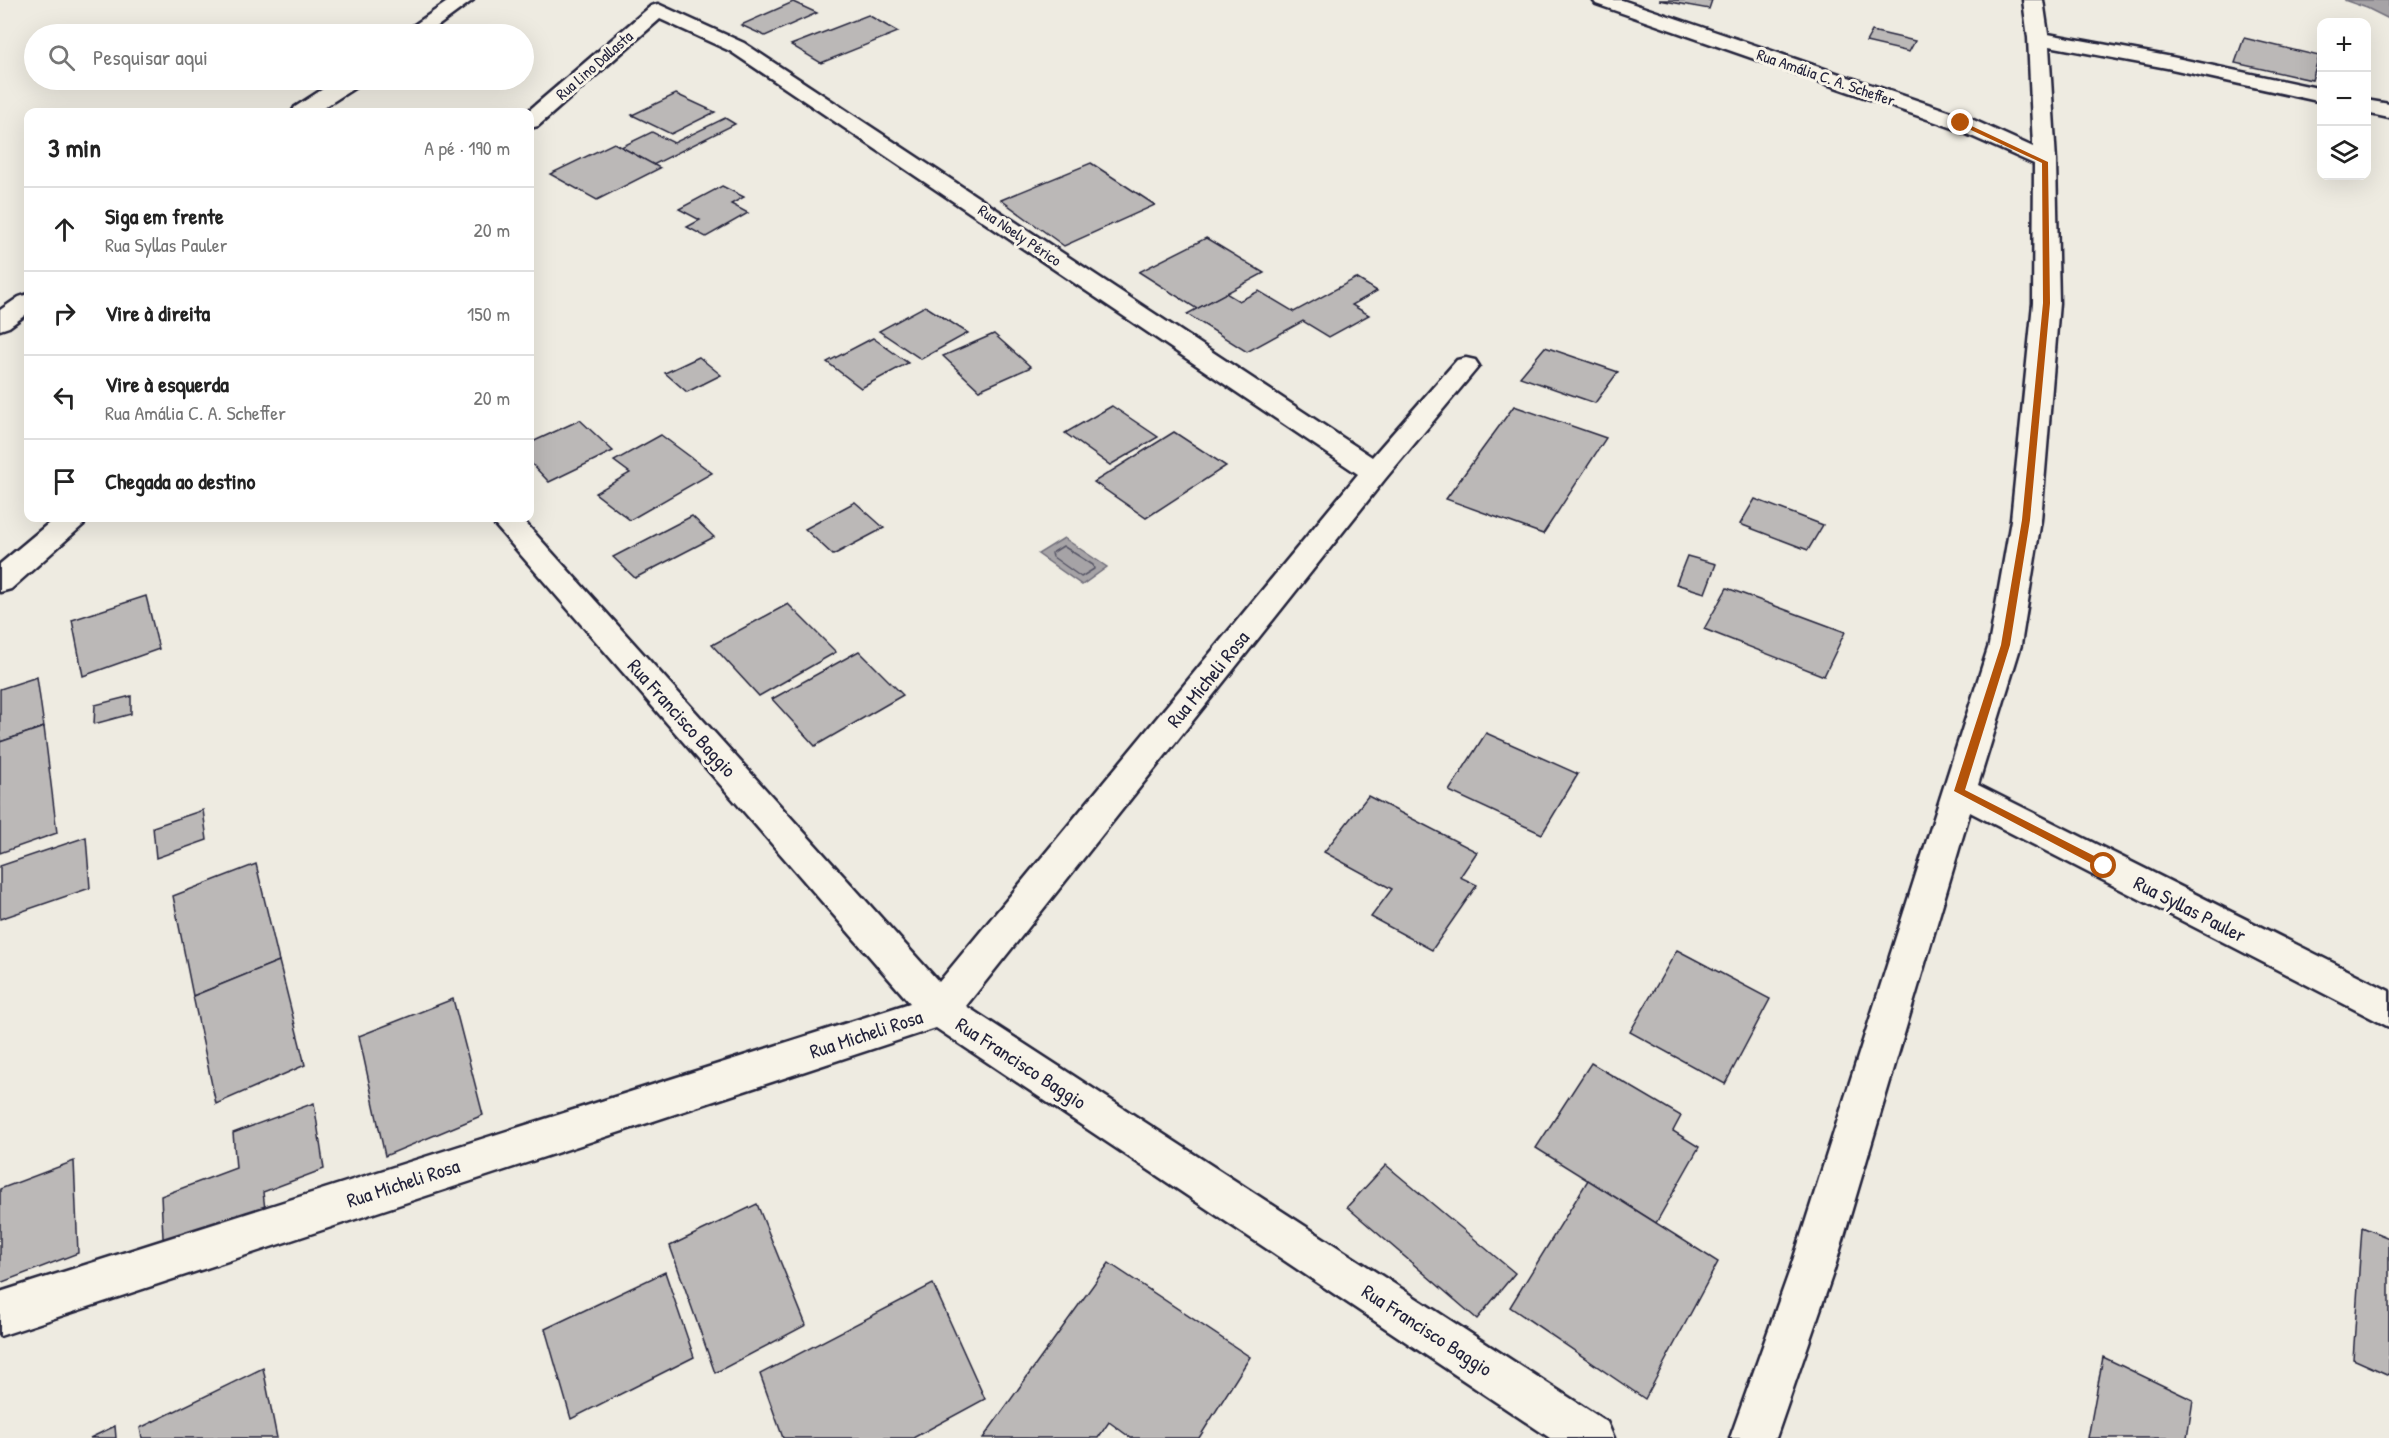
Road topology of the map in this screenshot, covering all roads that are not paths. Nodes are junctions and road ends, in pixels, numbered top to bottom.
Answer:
1 (463, 0) edge
2 (1604, 0) edge
3 (2033, 0) edge
4 (658, 10) joint
5 (428, 24) edge
6 (2038, 38) junction
7 (336, 90) edge
8 (2317, 95) edge
9 (2371, 107) edge
10 (309, 108) edge
11 (2389, 111) edge
12 (534, 118) edge
13 (2045, 162) junction
14 (24, 305) edge
15 (0, 322) edge
16 (1466, 366) dead end
17 (1375, 472) junction
18 (68, 522) edge
19 (509, 522) edge
20 (0, 581) edge
21 (1959, 791) junction
22 (940, 1010) junction
23 (2389, 1010) edge
24 (0, 1314) edge
25 (1591, 1438) edge
26 (1753, 1438) edge

1 - 5 main road
2 - 13 main road, Rua Amália C. A. Scheffer
3 - 6 main road
4 - 12 main road, Rua Lino Dallasta
4 - 17 main road, Rua Noely Périco
6 - 8 main road
6 - 13 main road
7 - 10 main road
9 - 11 main road
13 - 21 main road
14 - 15 main road
16 - 17 main road, Rua Micheli Rosa
17 - 22 main road, Rua Micheli Rosa
18 - 20 main road
19 - 22 main road, Rua Francisco Baggio
21 - 23 main road, Rua Syllas Pauler
21 - 26 main road
22 - 24 main road, Rua Micheli Rosa
22 - 25 main road, Rua Francisco Baggio

